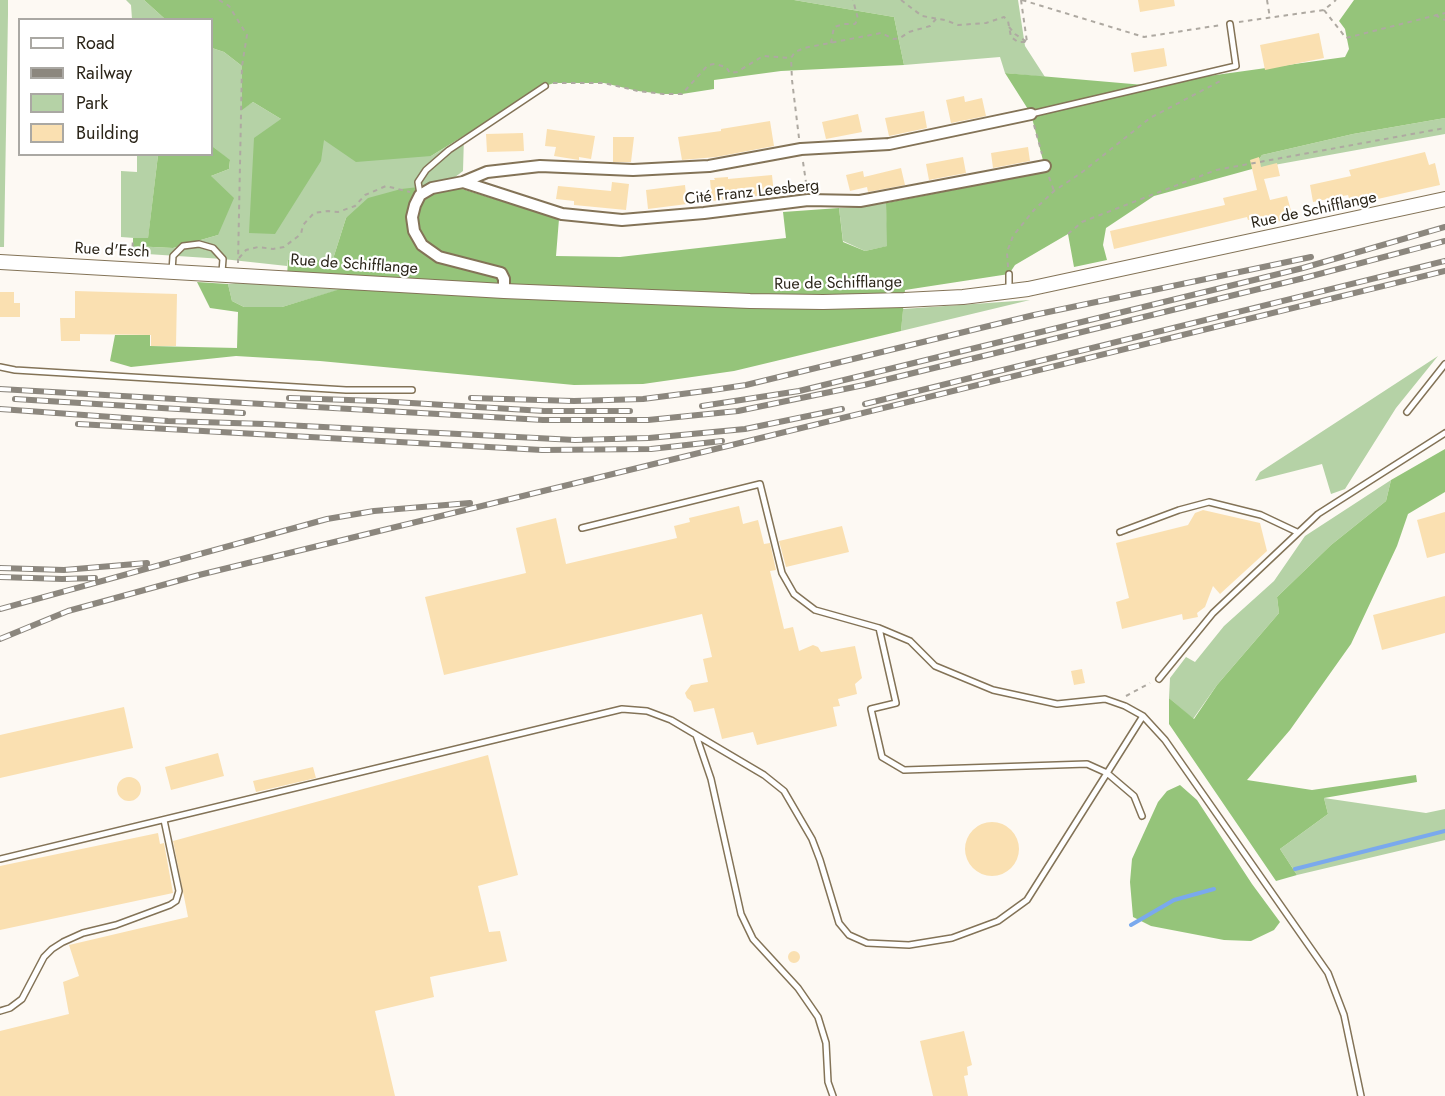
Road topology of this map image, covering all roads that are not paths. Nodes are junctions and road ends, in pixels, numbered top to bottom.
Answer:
1 (1230, 24) road end
2 (545, 86) road end
3 (1031, 114) joint
4 (1045, 166) road end
5 (464, 182) junction
6 (420, 195) junction
7 (1445, 199) edge
8 (0, 262) edge
9 (172, 271) junction
10 (222, 274) junction
11 (1009, 274) road end
12 (504, 291) junction
13 (1009, 292) junction
14 (1445, 364) edge
15 (0, 368) edge
16 (411, 390) dead end
17 (1407, 412) dead end
18 (1445, 433) edge
19 (582, 528) dead end
20 (1120, 532) dead end
21 (1297, 532) junction
22 (879, 628) junction
23 (1159, 679) road end
24 (1143, 717) junction
25 (696, 735) junction
26 (1107, 773) junction
27 (1142, 816) dead end
28 (164, 820) junction
29 (0, 859) edge
30 (0, 1011) edge
31 (833, 1096) edge
32 (1361, 1096) edge

1 - 3 lane
2 - 6 lane
3 - 5 street, Cité Franz Leesberg
4 - 5 street, Cité Franz Leesberg
5 - 6 street, Cité Franz Leesberg
6 - 12 street
7 - 13 street, Rue de Schifflange
8 - 9 street, Rue d'Esch
9 - 10 street, Rue d'Esch
9 - 10 lane
10 - 12 street, Rue de Schifflange
11 - 13 lane
12 - 13 street, Rue de Schifflange
14 - 17 lane
15 - 16 lane
18 - 21 lane
19 - 22 lane
20 - 21 lane
21 - 23 lane
22 - 24 lane
22 - 26 lane
24 - 26 lane
24 - 32 lane
25 - 26 lane
25 - 28 lane
25 - 31 lane
26 - 27 lane
28 - 29 lane
28 - 30 lane

